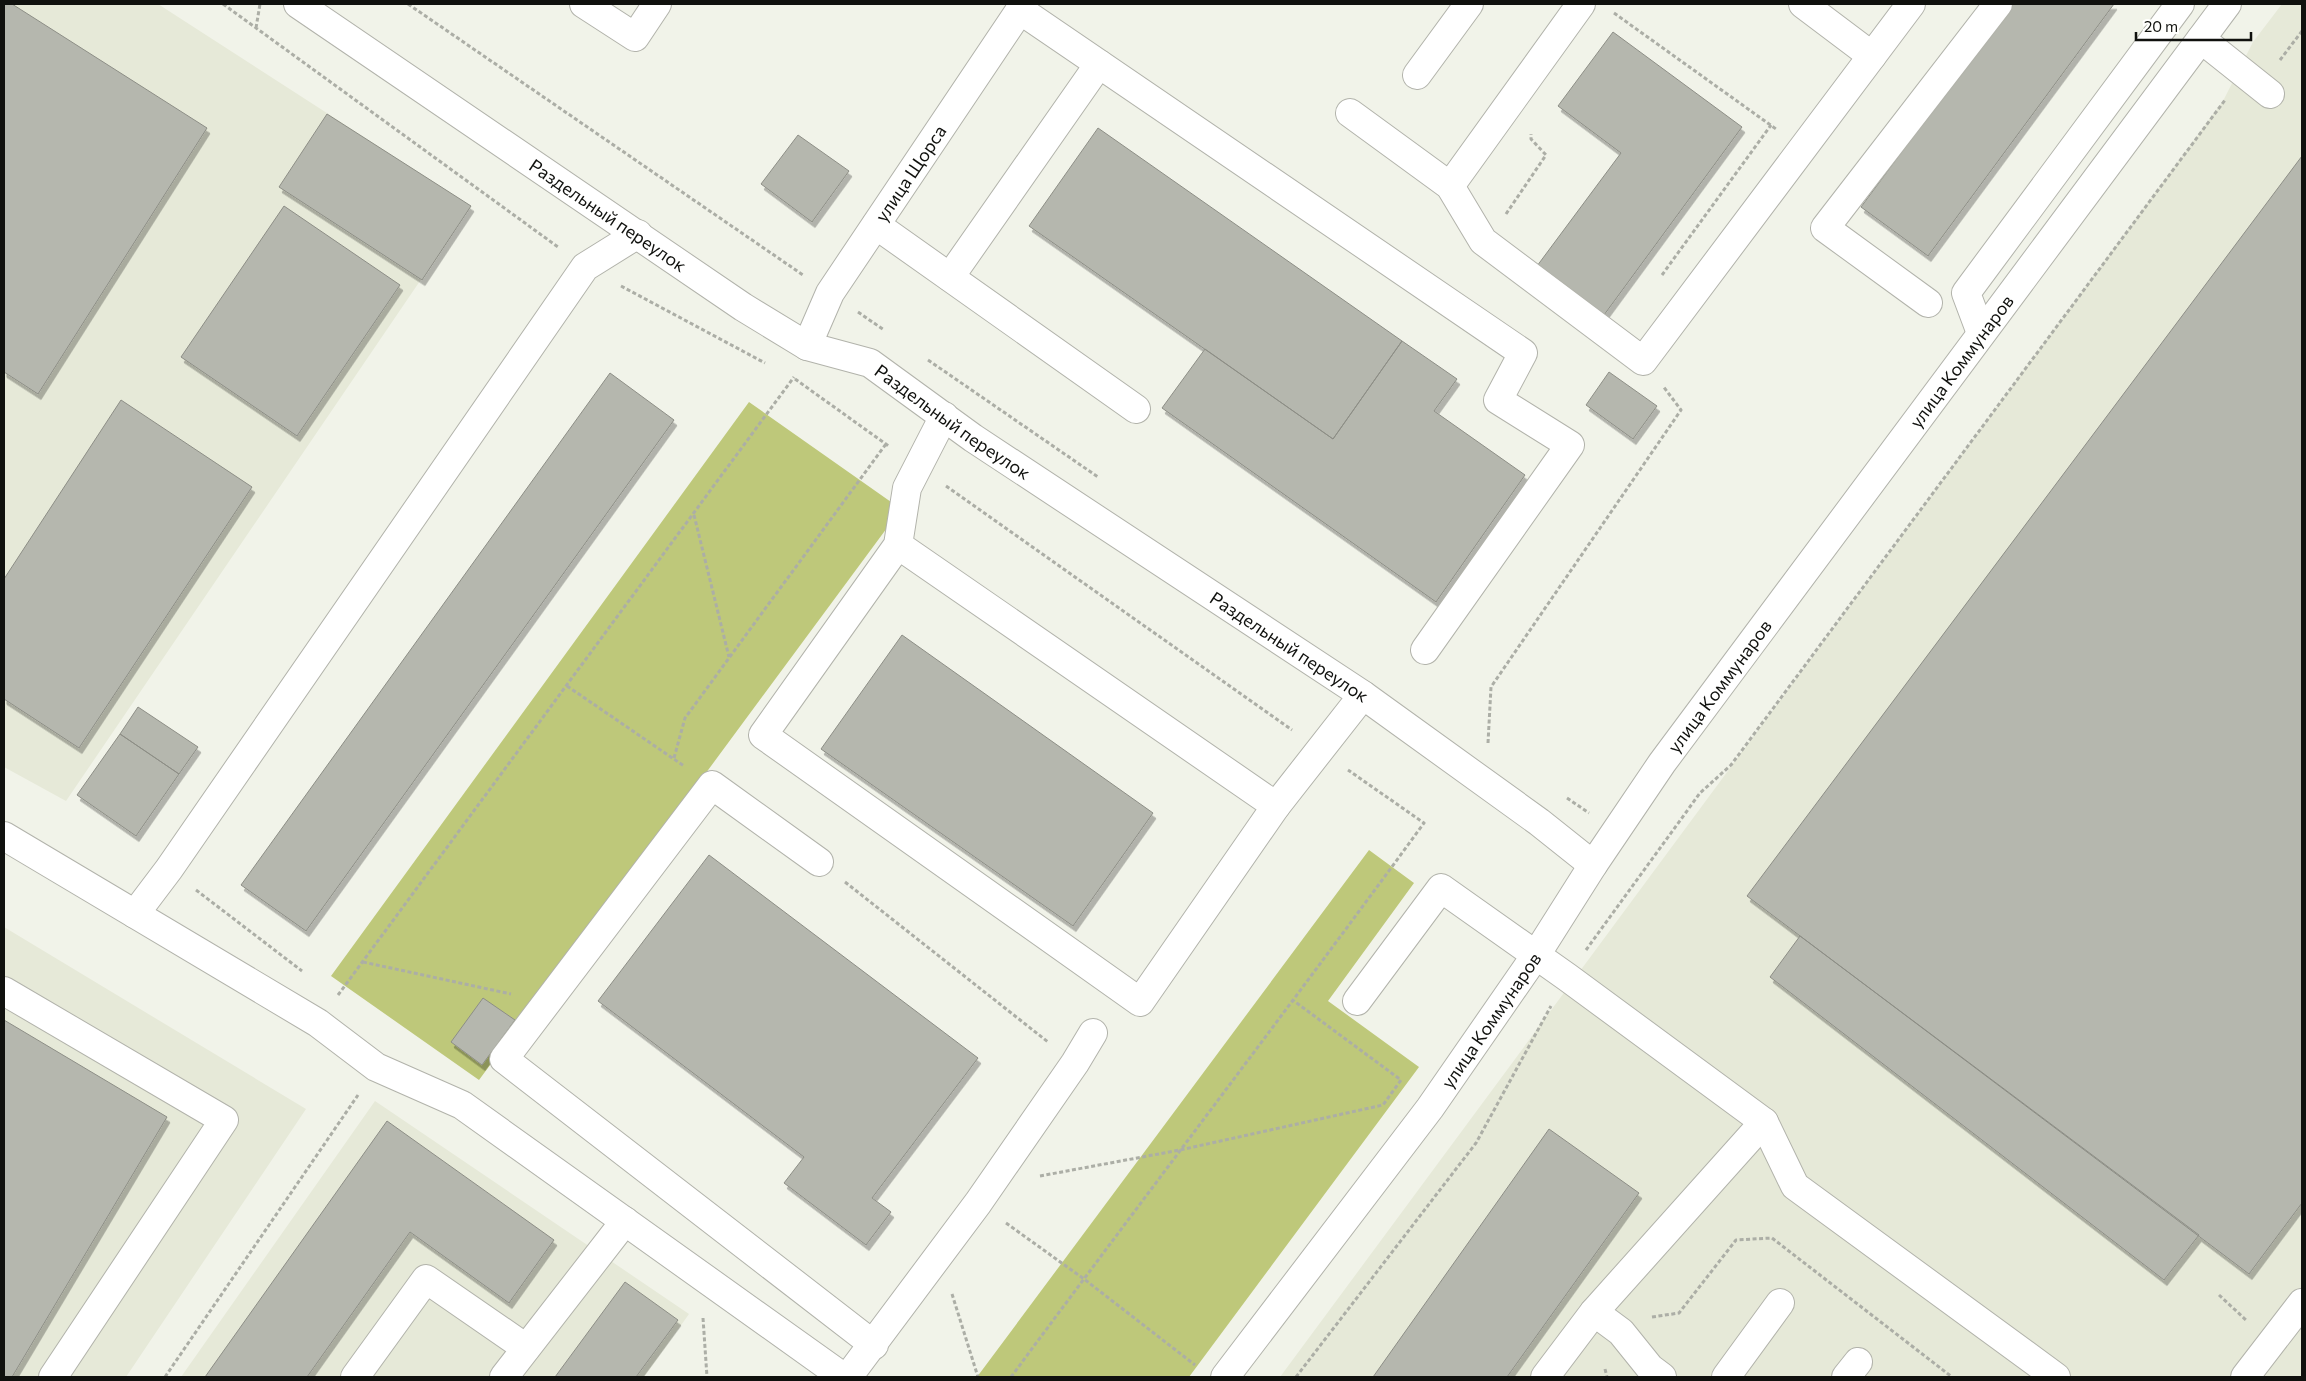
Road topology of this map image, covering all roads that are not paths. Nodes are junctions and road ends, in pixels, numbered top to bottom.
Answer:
1 (298, 4) edge
2 (584, 4) edge
3 (657, 4) edge
4 (1469, 4) edge
5 (1581, 4) edge
6 (1803, 4) edge
7 (1911, 4) edge
8 (1998, 4) edge
9 (2180, 4) edge
10 (2226, 4) edge
11 (1022, 7) edge
12 (2201, 39) junction
13 (1872, 56) junction
14 (1099, 64) junction
15 (1418, 75) dead end
16 (2263, 88) road end
17 (1350, 113) dead end
18 (1450, 186) junction
19 (876, 225) junction
20 (638, 234) junction
21 (950, 277) junction
22 (1928, 303) dead end
23 (1981, 334) junction
24 (807, 346) junction
25 (1136, 410) dead end
26 (944, 416) junction
27 (898, 545) junction
28 (1425, 650) dead end
29 (1363, 694) junction
30 (1276, 806) junction
31 (4, 836) edge
32 (818, 862) road end
33 (1593, 865) junction
34 (135, 914) junction
35 (1536, 956) junction
36 (4, 991) edge
37 (1357, 1001) dead end
38 (1093, 1034) dead end
39 (1764, 1122) junction
40 (625, 1221) junction
41 (1780, 1303) dead end
42 (2302, 1303) edge
43 (1594, 1312) junction
44 (874, 1345) junction
45 (526, 1348) junction
46 (53, 1377) edge
47 (355, 1377) edge
48 (504, 1377) edge
49 (843, 1377) edge
50 (848, 1377) edge
51 (1225, 1377) edge
52 (1545, 1377) edge
53 (1662, 1377) edge
54 (1726, 1377) edge
55 (2056, 1377) edge
56 (2245, 1377) edge

1 - 20 street, Раздельный переулок
2 - 3 street
4 - 15 street
5 - 18 street
6 - 13 street
7 - 13 street
8 - 22 street
9 - 23 street
10 - 12 street, улица Коммунаров
11 - 14 street
11 - 19 street, улица Щорса
12 - 16 street
12 - 23 street, улица Коммунаров
13 - 18 street
14 - 21 street
14 - 28 street
17 - 18 street
19 - 21 street
19 - 24 street, улица Щорса
20 - 24 street, Раздельный переулок
20 - 34 street
21 - 25 street
23 - 33 street, улица Коммунаров
24 - 26 street, Раздельный переулок
26 - 27 street
26 - 29 street, Раздельный переулок
27 - 30 street
27 - 30 street
29 - 30 street
29 - 33 street, Раздельный переулок
31 - 34 street
32 - 44 street
33 - 35 street, улица Коммунаров
34 - 40 street
35 - 37 street
35 - 39 street
35 - 51 street, улица Коммунаров
36 - 46 street
38 - 44 street
39 - 43 street
39 - 55 street
40 - 45 street
40 - 49 street
41 - 54 street
42 - 56 street
43 - 52 street
43 - 53 street
44 - 50 street
45 - 47 street
45 - 48 street

